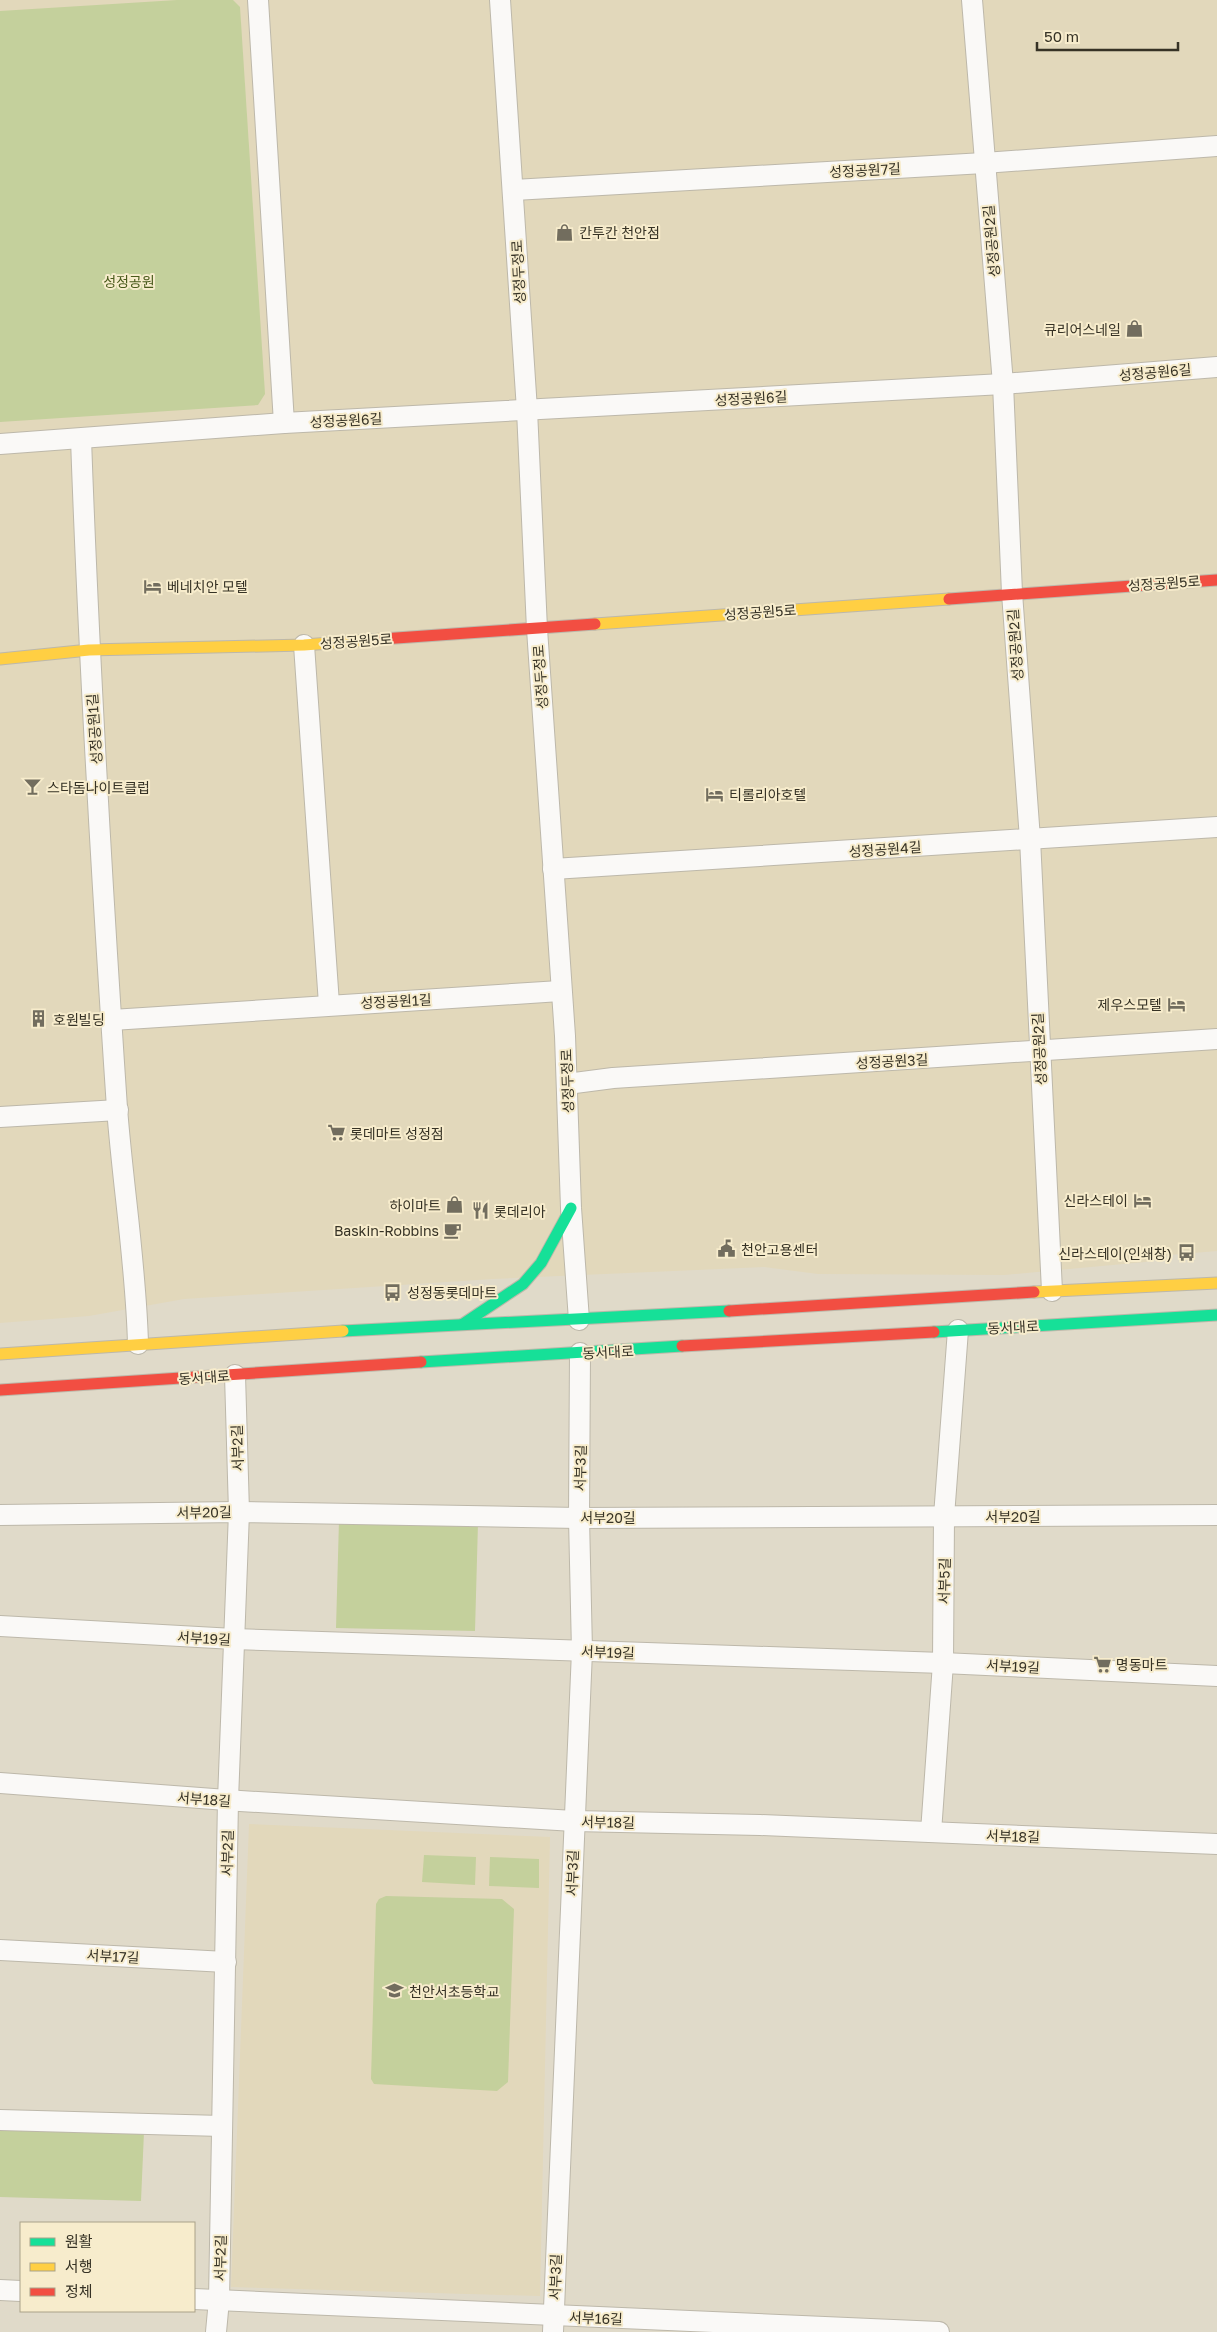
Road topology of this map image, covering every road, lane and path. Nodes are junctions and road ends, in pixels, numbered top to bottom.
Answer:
1 (258, 0) edge
2 (500, 0) edge
3 (972, 0) edge
4 (1217, 146) edge
5 (984, 163) junction
6 (514, 190) junction
7 (1217, 366) edge
8 (1003, 384) junction
9 (527, 410) junction
10 (284, 424) junction
11 (81, 439) junction
12 (0, 444) edge
13 (1217, 580) edge
14 (1012, 594) junction
15 (537, 629) junction
16 (304, 645) junction
17 (89, 650) junction
18 (0, 659) edge
19 (1217, 827) edge
20 (1030, 840) junction
21 (553, 870) junction
22 (560, 991) junction
23 (329, 1004) junction
24 (112, 1020) junction
25 (1217, 1039) edge
26 (1039, 1051) junction
27 (567, 1084) junction
28 (118, 1110) junction
29 (0, 1117) edge
30 (571, 1208) junction
31 (1217, 1283) edge
32 (1052, 1291) junction
33 (1217, 1314) edge
34 (463, 1324) junction
35 (958, 1330) junction
36 (580, 1334) junction
37 (138, 1344) junction
38 (0, 1354) edge
39 (235, 1374) junction
40 (0, 1390) edge
41 (239, 1512) junction
42 (0, 1515) edge
43 (1217, 1515) edge
44 (944, 1516) junction
45 (579, 1518) junction
46 (0, 1626) edge
47 (234, 1640) junction
48 (582, 1651) junction
49 (942, 1663) junction
50 (1217, 1676) edge
51 (0, 1783) edge
52 (228, 1800) junction
53 (574, 1821) junction
54 (931, 1832) junction
55 (1217, 1844) edge
56 (0, 1950) edge
57 (226, 1962) junction
58 (0, 2120) edge
59 (222, 2126) junction
60 (0, 2290) edge
61 (20, 2291) edge
62 (195, 2299) edge
63 (219, 2300) junction
64 (553, 2324) edge
65 (216, 2332) edge
66 (913, 2332) edge
67 (939, 2332) edge

1 - 10 street
2 - 6 street, 성정두정로
3 - 5 street, 성정공원2길
4 - 5 street, 성정공원7길
5 - 6 street, 성정공원7길
5 - 8 street, 성정공원2길
6 - 9 street, 성정두정로
7 - 8 street, 성정공원6길
8 - 9 street, 성정공원6길
8 - 14 street, 성정공원2길
9 - 10 street, 성정공원6길
9 - 15 street, 성정두정로
10 - 11 street, 성정공원6길
11 - 12 street, 성정공원6길
11 - 17 street, 성정공원1길
13 - 14 main road, 성정공원5로
14 - 15 main road, 성정공원5로
14 - 20 street, 성정공원2길
15 - 16 main road, 성정공원5로
15 - 21 street, 성정두정로
16 - 17 main road, 성정공원5로
16 - 23 street, 성정공원5로
17 - 18 main road, 성정공원5로
17 - 24 street, 성정공원1길
19 - 20 street, 성정공원4길
20 - 21 street, 성정공원4길
20 - 26 street, 성정공원2길
21 - 22 street, 성정두정로
22 - 23 street, 성정공원1길
22 - 27 street, 성정두정로
23 - 24 street, 성정공원1길
24 - 28 street, 성정공원1길
25 - 26 street, 성정공원3길
26 - 27 street, 성정공원3길
26 - 32 street, 성정공원2길
27 - 30 street, 성정두정로
28 - 29 street
28 - 37 street, 성정공원1길
30 - 34 main road
30 - 36 street, 성정두정로
31 - 32 main road, 동서대로
32 - 36 main road, 동서대로
33 - 35 main road, 동서대로
34 - 36 main road, 동서대로
34 - 37 main road, 동서대로
35 - 36 main road, 동서대로
35 - 44 street, 서부5길
36 - 39 main road, 동서대로
36 - 45 street, 서부3길
37 - 38 main road, 동서대로
39 - 40 main road, 동서대로
39 - 41 street, 서부2길
41 - 42 street, 서부20길
41 - 45 street, 서부20길
41 - 47 street, 서부2길
43 - 44 street, 서부20길
44 - 45 street, 서부20길
44 - 49 street, 서부5길
45 - 48 street, 서부3길
46 - 47 street, 서부19길
47 - 48 street, 서부19길
47 - 52 street, 서부2길
48 - 49 street, 서부19길
48 - 53 street, 서부3길
49 - 50 street, 서부19길
49 - 54 street, 서부5길
51 - 52 street, 서부18길
52 - 53 street, 서부18길
52 - 57 street, 서부2길
53 - 54 street, 서부18길
53 - 64 street, 서부3길
54 - 55 street, 서부18길
56 - 57 street, 서부17길
57 - 59 street, 서부2길
58 - 59 street
59 - 63 street, 서부2길
60 - 61 street
62 - 63 street, 서부16길
63 - 64 street, 서부16길
63 - 65 street, 서부2길
64 - 66 street, 서부16길
66 - 67 street, 서부16길

